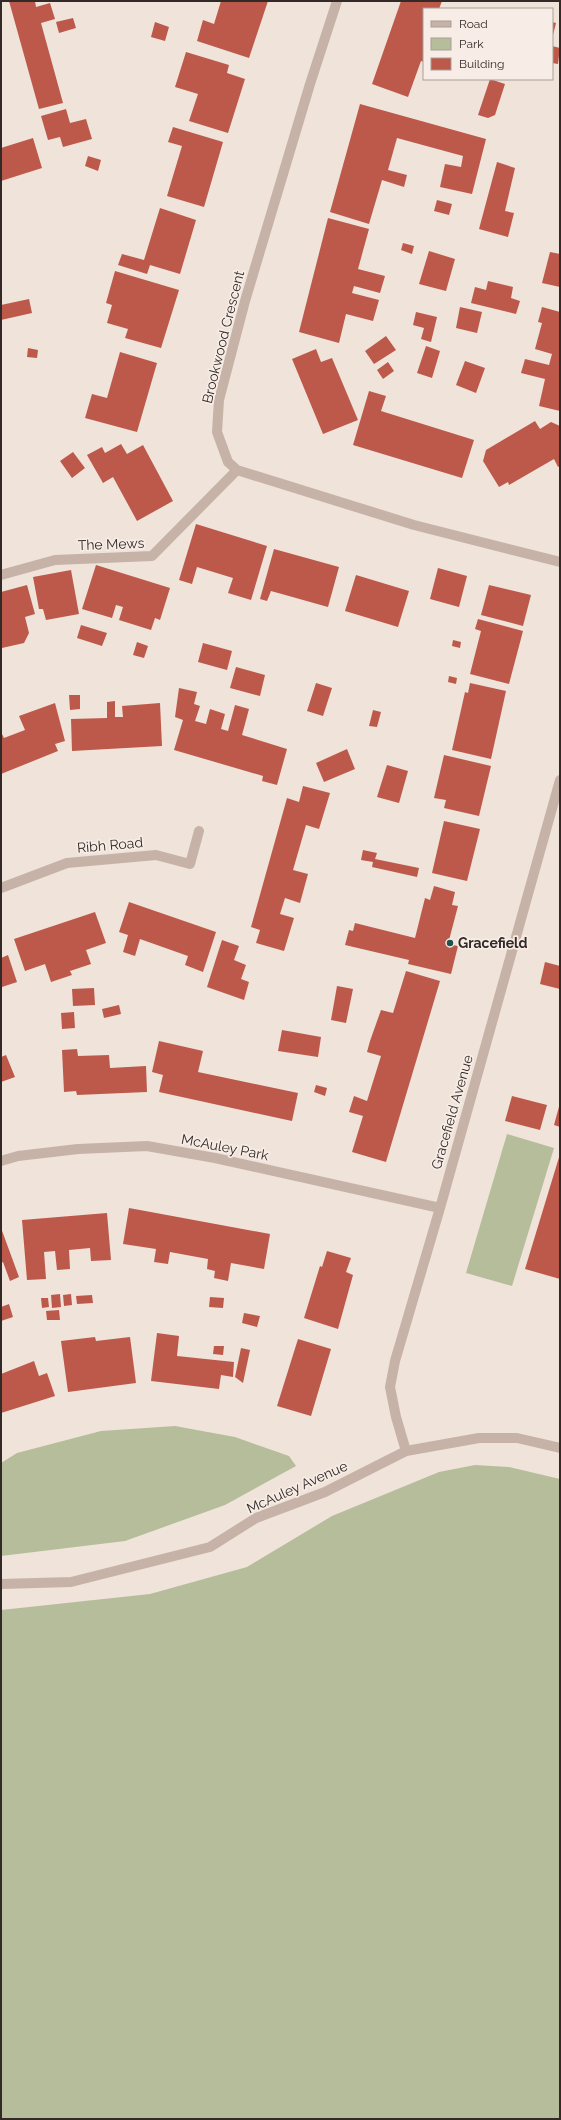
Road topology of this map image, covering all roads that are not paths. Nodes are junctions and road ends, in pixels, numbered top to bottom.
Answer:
1 (337, 1) edge
2 (237, 470) junction
3 (560, 562) edge
4 (1, 575) edge
5 (560, 780) edge
6 (558, 795) edge
7 (199, 831) dead end
8 (1, 888) edge
9 (1, 1161) edge
10 (440, 1208) junction
11 (560, 1448) edge
12 (406, 1451) junction
13 (1, 1584) edge

1 - 2 street, Brookwood Crescent
2 - 3 street
2 - 4 street, The Mews
5 - 6 street, Gracefield Avenue
6 - 10 street, Gracefield Avenue
7 - 8 street, Ribh Road
9 - 10 street, McAuley Park
10 - 12 street, Gracefield Avenue
11 - 12 street, McAuley Avenue
12 - 13 street, McAuley Avenue

